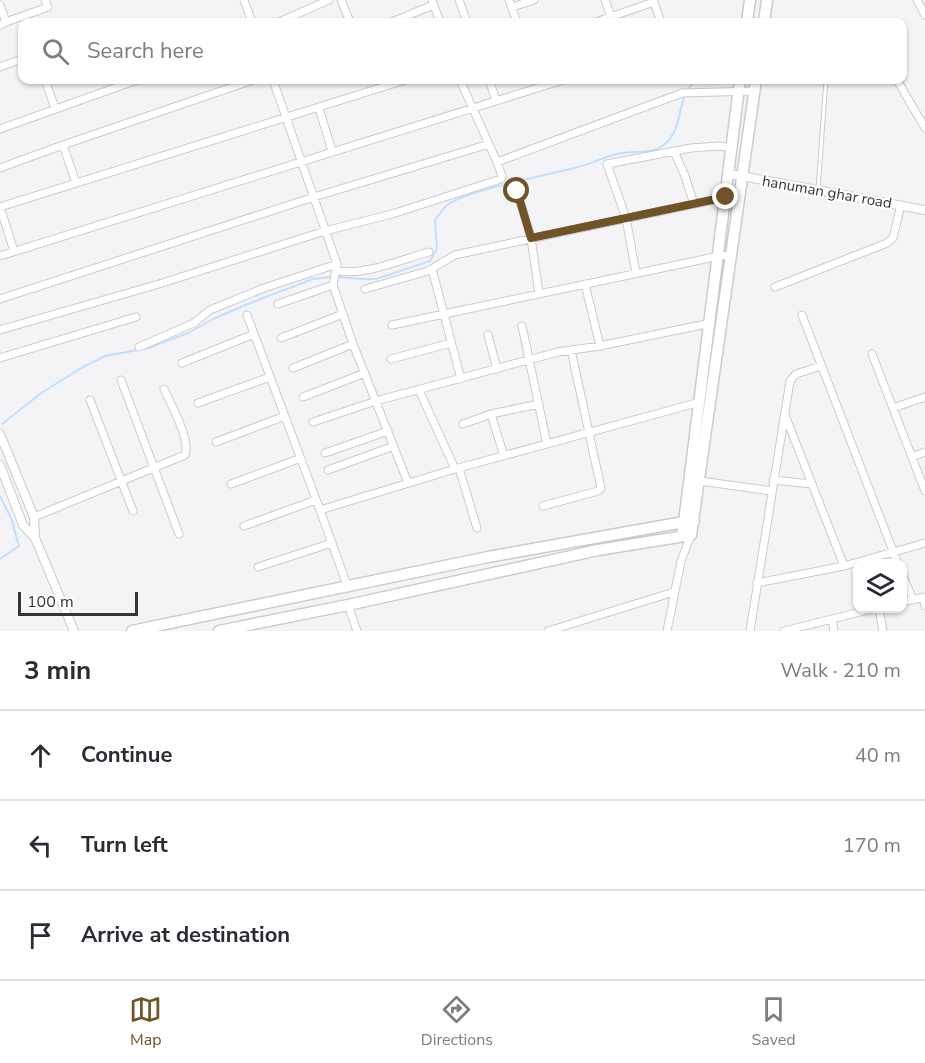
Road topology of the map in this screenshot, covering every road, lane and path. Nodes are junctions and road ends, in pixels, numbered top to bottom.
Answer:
1 (45, 0) edge
2 (244, 0) edge
3 (329, 0) edge
4 (341, 0) edge
5 (459, 0) edge
6 (534, 0) edge
7 (605, 0) edge
8 (750, 0) edge
9 (766, 0) edge
10 (917, 0) edge
11 (654, 1) edge
12 (433, 3) edge
13 (511, 4) edge
14 (0, 5) edge
15 (925, 14) edge
16 (251, 18) edge
17 (288, 18) edge
18 (348, 18) edge
19 (401, 18) edge
20 (439, 18) edge
21 (466, 18) edge
22 (610, 18) joint
23 (660, 18) edge
24 (748, 18) edge
25 (764, 18) edge
26 (3, 23) edge
27 (18, 60) edge
28 (0, 67) edge
29 (47, 84) edge
30 (125, 84) edge
31 (241, 84) edge
32 (274, 84) edge
33 (393, 84) edge
34 (462, 84) edge
35 (490, 84) edge
36 (550, 84) edge
37 (756, 84) edge
38 (826, 84) edge
39 (899, 84) edge
40 (740, 85) edge
41 (755, 91) junction
42 (496, 100) junction
43 (56, 108) junction
44 (318, 108) junction
45 (472, 108) junction
46 (287, 118) junction
47 (925, 128) edge
48 (0, 129) edge
49 (489, 144) junction
50 (63, 146) junction
51 (733, 148) junction
52 (332, 151) junction
53 (674, 151) junction
54 (302, 160) junction
55 (497, 162) junction
56 (0, 168) edge
57 (730, 174) junction
58 (744, 176) junction
59 (76, 183) junction
60 (818, 190) junction
61 (517, 191) dead end
62 (314, 197) junction
63 (726, 197) junction
64 (694, 204) junction
65 (901, 205) junction
66 (0, 207) edge
67 (925, 210) edge
68 (626, 218) junction
69 (325, 231) junction
70 (531, 238) junction
71 (14, 251) junction
72 (429, 252) dead end
73 (732, 255) junction
74 (0, 256) edge
75 (719, 256) junction
76 (432, 269) junction
77 (636, 273) junction
78 (336, 275) junction
79 (585, 284) junction
80 (775, 287) dead end
81 (365, 289) dead end
82 (539, 293) junction
83 (0, 299) edge
84 (278, 304) dead end
85 (443, 313) junction
86 (343, 314) junction
87 (247, 315) dead end
88 (802, 315) dead end
89 (136, 317) dead end
90 (723, 322) junction
91 (710, 323) junction
92 (392, 325) dead end
93 (522, 326) dead end
94 (0, 330) edge
95 (254, 334) junction
96 (488, 335) dead end
97 (280, 338) dead end
98 (452, 343) junction
99 (353, 344) junction
100 (600, 346) junction
101 (139, 347) dead end
102 (572, 350) junction
103 (872, 354) dead end
104 (0, 358) edge
105 (391, 360) dead end
106 (529, 361) junction
107 (182, 363) dead end
108 (821, 366) junction
109 (293, 368) dead end
110 (497, 369) junction
111 (365, 373) junction
112 (270, 376) junction
113 (461, 379) junction
114 (121, 380) dead end
115 (164, 389) dead end
116 (419, 390) junction
117 (303, 397) dead end
118 (925, 397) edge
119 (712, 399) junction
120 (90, 400) dead end
121 (376, 401) junction
122 (699, 402) junction
123 (198, 403) dead end
124 (539, 404) junction
125 (893, 408) junction
126 (491, 414) junction
127 (784, 414) junction
128 (285, 416) junction
129 (313, 422) dead end
130 (463, 424) dead end
131 (388, 431) junction
132 (590, 432) junction
133 (0, 434) edge
134 (216, 442) dead end
135 (547, 444) junction
136 (394, 446) junction
137 (925, 452) edge
138 (325, 453) dead end
139 (504, 456) junction
140 (912, 457) junction
141 (301, 458) junction
142 (0, 465) edge
143 (154, 468) junction
144 (457, 469) junction
145 (328, 470) dead end
146 (774, 480) junction
147 (700, 481) junction
148 (121, 482) junction
149 (408, 483) junction
150 (231, 484) dead end
151 (812, 484) junction
152 (772, 490) junction
153 (925, 491) edge
154 (316, 500) junction
155 (543, 506) dead end
156 (320, 510) junction
157 (133, 511) dead end
158 (34, 517) junction
159 (689, 522) junction
160 (244, 526) dead end
161 (477, 528) dead end
162 (179, 534) dead end
163 (686, 535) junction
164 (35, 538) junction
165 (332, 543) junction
166 (925, 543) edge
167 (894, 553) junction
168 (896, 559) edge
169 (258, 567) dead end
170 (844, 567) junction
171 (757, 583) junction
172 (907, 584) edge
173 (348, 588) junction
174 (674, 592) junction
175 (924, 597) edge
176 (913, 600) junction
177 (907, 601) edge
178 (348, 605) junction
179 (925, 606) edge
180 (859, 613) edge
181 (878, 613) edge
182 (832, 619) junction
183 (250, 628) edge
184 (74, 631) edge
185 (132, 631) edge
186 (219, 631) edge
187 (357, 631) edge
188 (548, 631) edge
189 (668, 631) edge
190 (750, 631) edge
191 (784, 631) edge
192 (834, 631) edge
193 (883, 631) edge

1 - 26 street
2 - 16 street
3 - 17 street
4 - 18 street
5 - 21 street
6 - 13 street
7 - 22 street
8 - 24 main road
9 - 25 main road
10 - 15 street
11 - 22 street
11 - 23 street
12 - 19 street
12 - 20 street
14 - 26 street
27 - 28 street
29 - 43 street
30 - 43 street
31 - 50 street
32 - 46 street
33 - 44 street
34 - 45 street
35 - 42 street
36 - 42 street
37 - 41 main road
38 - 60 lane
39 - 47 street
40 - 41 street
40 - 51 main road
40 - 55 street
41 - 58 main road
42 - 45 street
43 - 48 street
44 - 46 street
44 - 52 street
45 - 49 street
45 - 52 street
46 - 54 street
46 - 59 street
49 - 55 street
49 - 62 street
50 - 56 street
50 - 59 street
51 - 53 street
51 - 57 main road
52 - 54 street
53 - 64 street
53 - 68 street
54 - 62 street
54 - 71 street
55 - 69 street
57 - 58 street, hanuman ghar road
57 - 63 main road
58 - 60 street, hanuman ghar road
58 - 73 main road
59 - 66 street
60 - 65 street, hanuman ghar road
61 - 70 street
62 - 69 street
62 - 83 street
63 - 64 street
63 - 75 main road
64 - 68 street
65 - 67 street, hanuman ghar road
65 - 80 street
66 - 71 street
68 - 70 street
68 - 77 street
69 - 78 street
69 - 94 street
70 - 76 street
70 - 82 street
71 - 74 street
72 - 78 street
73 - 75 street
73 - 90 main road
75 - 77 street
75 - 91 main road
76 - 81 street
76 - 85 street
77 - 79 street
78 - 84 street
78 - 86 street
78 - 101 street
79 - 82 street
79 - 100 street
82 - 85 street
85 - 92 street
85 - 98 street
86 - 97 street
86 - 99 street
87 - 95 street
88 - 108 street
89 - 104 street
90 - 91 street
90 - 119 main road
91 - 100 street
91 - 122 main road
93 - 106 street
95 - 107 street
95 - 112 street
96 - 110 street
98 - 105 street
98 - 113 street
99 - 109 street
99 - 111 street
100 - 102 street
102 - 106 street
102 - 132 street
103 - 125 street
106 - 110 street
106 - 124 street
108 - 127 street
108 - 167 street
110 - 113 street
111 - 117 street
111 - 121 street
112 - 123 street
112 - 128 street
113 - 116 street
114 - 143 street
115 - 143 street
116 - 121 street
116 - 144 street
118 - 125 street
119 - 122 street
119 - 147 main road
120 - 148 street
121 - 129 street
121 - 131 street
122 - 132 street
122 - 159 main road
124 - 126 street
124 - 135 street
125 - 140 street
126 - 130 street
126 - 139 street
127 - 146 street
127 - 151 street
128 - 134 street
128 - 141 street
131 - 136 street
131 - 138 street
132 - 135 street
132 - 155 street
133 - 158 street
135 - 139 street
136 - 145 street
136 - 149 street
137 - 140 street
139 - 144 street
140 - 153 street
141 - 150 street
141 - 154 street
142 - 164 street
143 - 148 street
143 - 162 street
144 - 149 street
144 - 161 street
146 - 151 street
146 - 152 street
147 - 152 street
147 - 159 main road
148 - 157 street
148 - 158 street
149 - 156 street
151 - 170 street
152 - 171 street
154 - 156 street
154 - 160 street
156 - 165 street
158 - 164 street
159 - 163 main road
159 - 173 main road
163 - 174 street
163 - 178 main road
164 - 184 street
165 - 169 street
165 - 173 street
166 - 167 street
167 - 168 street
167 - 170 street
170 - 171 street
171 - 190 street
172 - 176 street
173 - 185 main road
174 - 188 street
174 - 189 street
175 - 176 street
175 - 179 street
176 - 177 street
178 - 183 main road
178 - 187 street
180 - 182 street
181 - 193 street
182 - 191 street
182 - 192 street
183 - 186 main road

